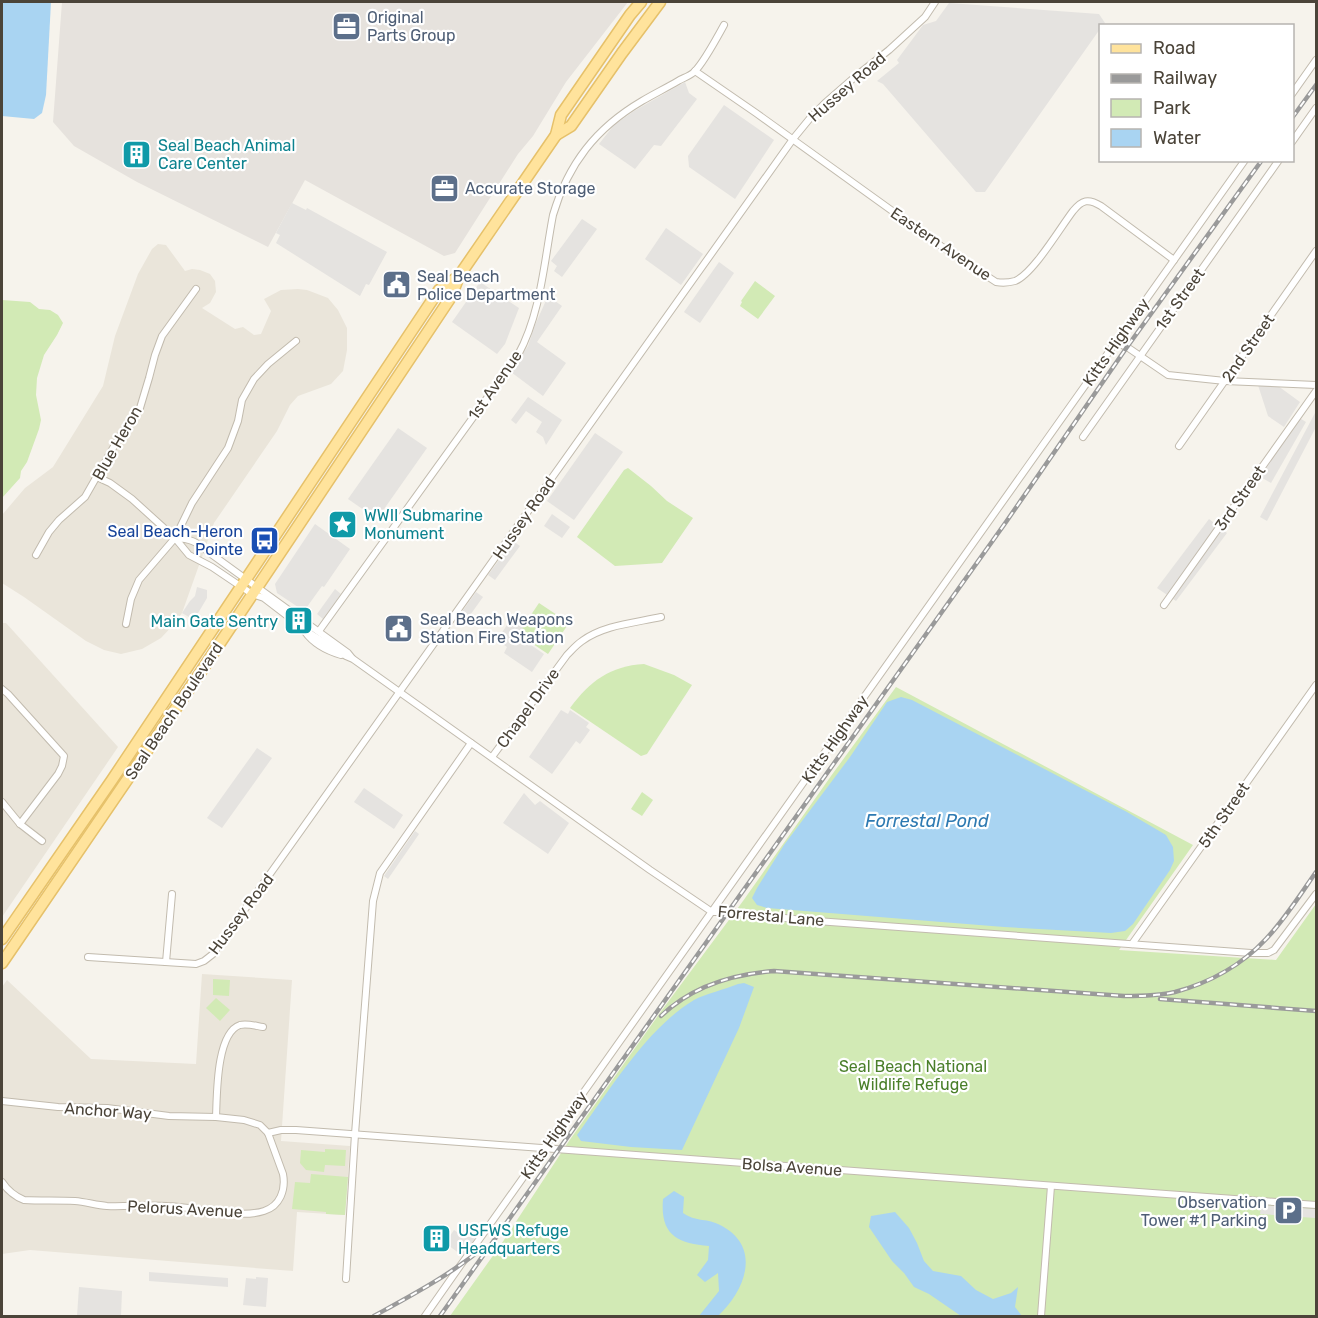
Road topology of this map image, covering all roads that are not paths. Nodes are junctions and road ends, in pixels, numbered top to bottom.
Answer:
1 (641, 2) edge
2 (660, 2) edge
3 (935, 2) edge
4 (724, 25) dead end
5 (1317, 60) edge
6 (695, 71) junction
7 (1294, 93) edge
8 (1317, 108) edge
9 (556, 135) junction
10 (793, 139) junction
11 (1294, 141) edge
12 (1244, 162) edge
13 (1278, 162) edge
14 (1317, 251) edge
15 (1174, 260) junction
16 (459, 276) junction
17 (196, 289) dead end
18 (296, 341) dead end
19 (1116, 343) junction
20 (1139, 357) junction
21 (1225, 381) junction
22 (1317, 385) edge
23 (1317, 391) edge
24 (1083, 437) dead end
25 (1179, 446) dead end
26 (97, 477) junction
27 (175, 538) junction
28 (36, 555) dead end
29 (243, 583) junction
30 (254, 590) junction
31 (1164, 605) dead end
32 (661, 617) dead end
33 (126, 624) dead end
34 (319, 631) junction
35 (349, 657) junction
36 (1317, 685) edge
37 (2, 689) edge
38 (399, 692) junction
39 (471, 743) junction
40 (492, 757) junction
41 (2, 802) edge
42 (20, 824) junction
43 (42, 841) dead end
44 (172, 894) dead end
45 (1317, 894) edge
46 (712, 912) junction
47 (2, 939) edge
48 (1132, 944) junction
49 (88, 957) dead end
50 (2, 963) edge
51 (166, 963) junction
52 (263, 1027) dead end
53 (2, 1101) edge
54 (2, 1107) edge
55 (216, 1117) junction
56 (268, 1133) junction
57 (355, 1134) junction
58 (543, 1149) junction
59 (2, 1184) edge
60 (1051, 1186) junction
61 (1317, 1205) edge
62 (346, 1279) dead end
63 (425, 1317) edge
64 (1041, 1317) edge

1 - 9 main road, Seal Beach Boulevard
2 - 9 main road, Seal Beach Boulevard
3 - 10 street, Hussey Road
4 - 6 street, 1st Avenue
5 - 7 street
6 - 10 street, Eastern Avenue
6 - 34 street, 1st Avenue
8 - 11 street
9 - 16 main road, Seal Beach Boulevard
10 - 15 street, Eastern Avenue
10 - 38 street, Hussey Road
12 - 15 street, Kitts Highway
13 - 20 street, 1st Street
14 - 21 street, 2nd Street
15 - 19 street, Kitts Highway
16 - 29 main road, Seal Beach Boulevard
16 - 30 main road, Seal Beach Boulevard
17 - 26 street, Blue Heron
18 - 27 street
19 - 20 street
19 - 46 street, Kitts Highway
20 - 21 street
20 - 24 street, 1st Street
21 - 22 street
21 - 25 street, 2nd Street
23 - 31 street, 3rd Street
26 - 27 street
26 - 28 street, Blue Heron
27 - 29 street
27 - 29 street
27 - 33 street
29 - 30 street
29 - 47 main road, Seal Beach Boulevard
30 - 34 street, Forrestal Lane
30 - 35 street, Forrestal Lane
30 - 50 main road, Seal Beach Boulevard
32 - 40 street, Chapel Drive
34 - 35 street, Forrestal Lane
35 - 38 street, Forrestal Lane
36 - 48 street, 5th Street
37 - 42 street
38 - 39 street, Forrestal Lane
38 - 51 street, Hussey Road
39 - 40 street, Forrestal Lane
39 - 57 street
40 - 46 street, Forrestal Lane
41 - 42 street
42 - 43 street
44 - 51 street
45 - 48 street, Forrestal Lane
46 - 48 street, Forrestal Lane
46 - 58 street, Kitts Highway
49 - 51 street, Hussey Road
52 - 55 street
53 - 54 street
53 - 55 street, Anchor Way
55 - 56 street
56 - 57 street, Bolsa Avenue
56 - 59 street, Pelorus Avenue
57 - 58 street, Bolsa Avenue
57 - 62 street
58 - 60 street, Bolsa Avenue
58 - 63 street, Kitts Highway
60 - 61 street, Bolsa Avenue
60 - 64 street

